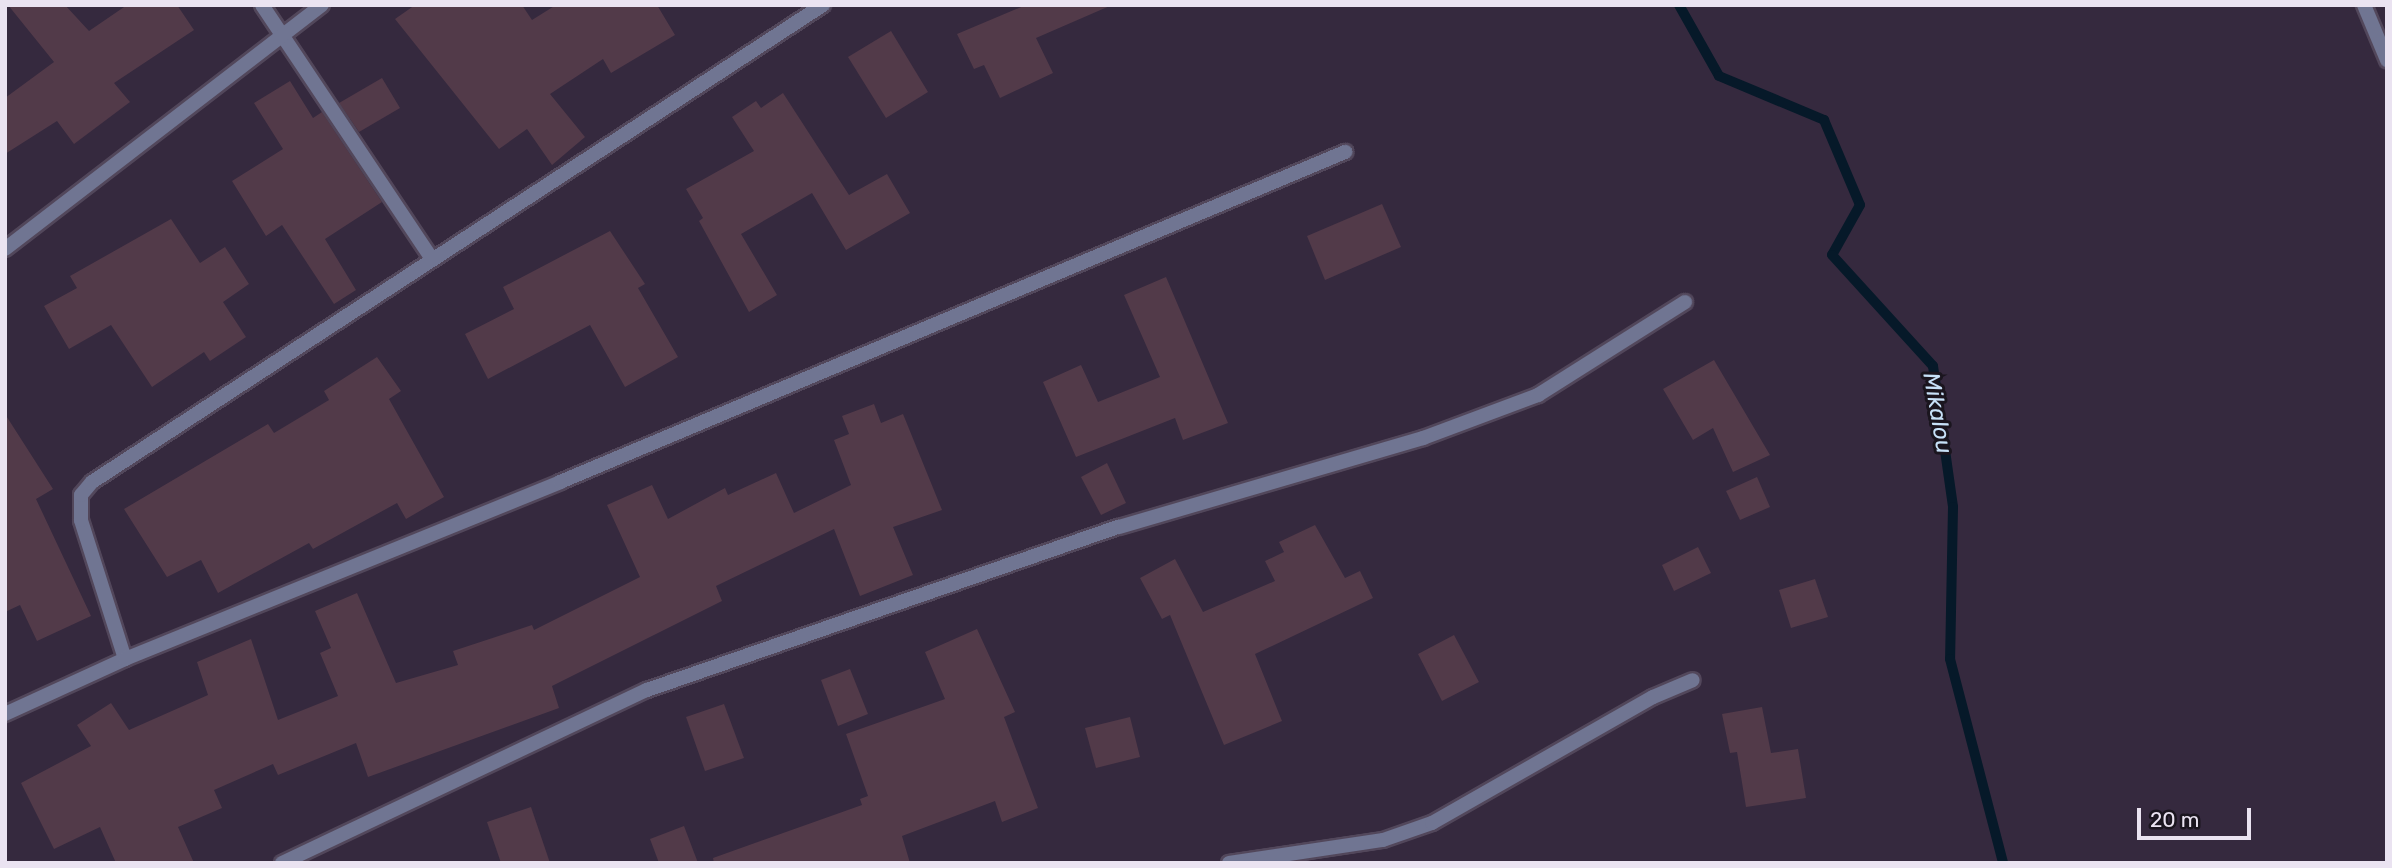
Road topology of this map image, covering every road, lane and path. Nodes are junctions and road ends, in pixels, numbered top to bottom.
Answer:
1 (262, 5) edge
2 (322, 5) edge
3 (823, 5) edge
4 (2364, 5) edge
5 (281, 32) junction
6 (2387, 60) edge
7 (1345, 152) dead end
8 (5, 249) edge
9 (431, 257) junction
10 (1685, 302) dead end
11 (125, 659) junction
12 (1693, 680) dead end
13 (5, 714) edge
14 (282, 863) edge
15 (1229, 863) edge

1 - 5 street
2 - 5 street
3 - 9 street
4 - 6 street
5 - 8 street
5 - 9 street
7 - 11 street
9 - 11 street
10 - 14 street
11 - 13 street
12 - 15 street

